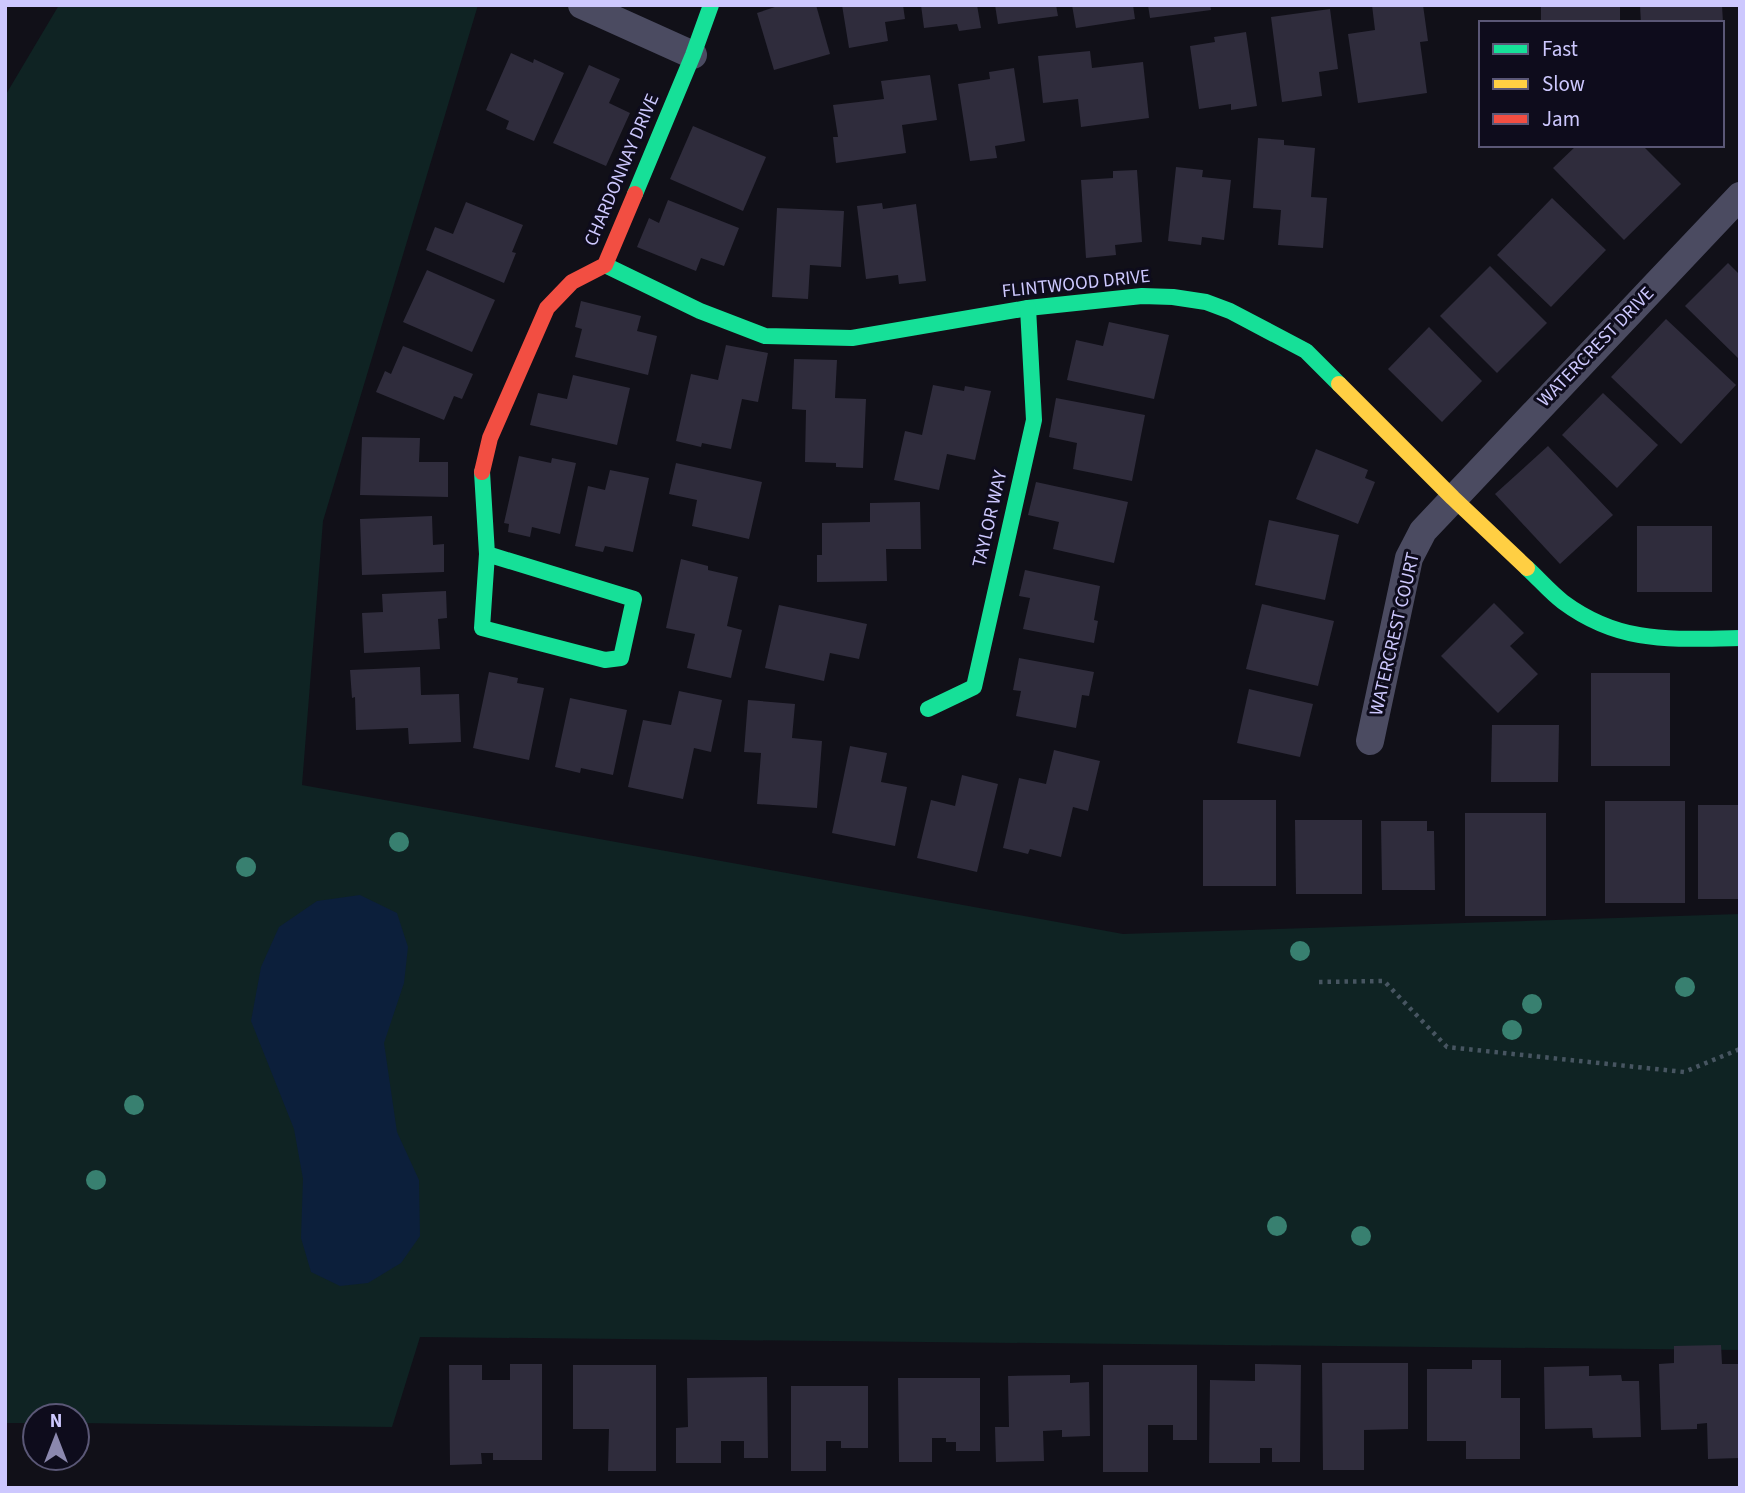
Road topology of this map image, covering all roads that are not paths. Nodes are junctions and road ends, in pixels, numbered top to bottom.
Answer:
1 (582, 5) edge
2 (711, 5) edge
3 (693, 55) junction
4 (1740, 195) edge
5 (605, 265) junction
6 (1028, 308) junction
7 (1453, 498) junction
8 (487, 554) junction
9 (1740, 638) edge
10 (928, 709) dead end
11 (1370, 741) dead end

1 - 3 street
2 - 3 street, CHARDONNAY DRIVE
3 - 5 street, CHARDONNAY DRIVE
4 - 7 street, WATERCREST DRIVE
5 - 6 street, FLINTWOOD DRIVE
5 - 8 street, CHARDONNAY DRIVE
6 - 7 street, FLINTWOOD DRIVE
6 - 10 street, TAYLOR WAY
7 - 9 street, FLINTWOOD DRIVE
7 - 11 street, WATERCREST COURT
8 - 8 street, CHARDONNAY DRIVE

